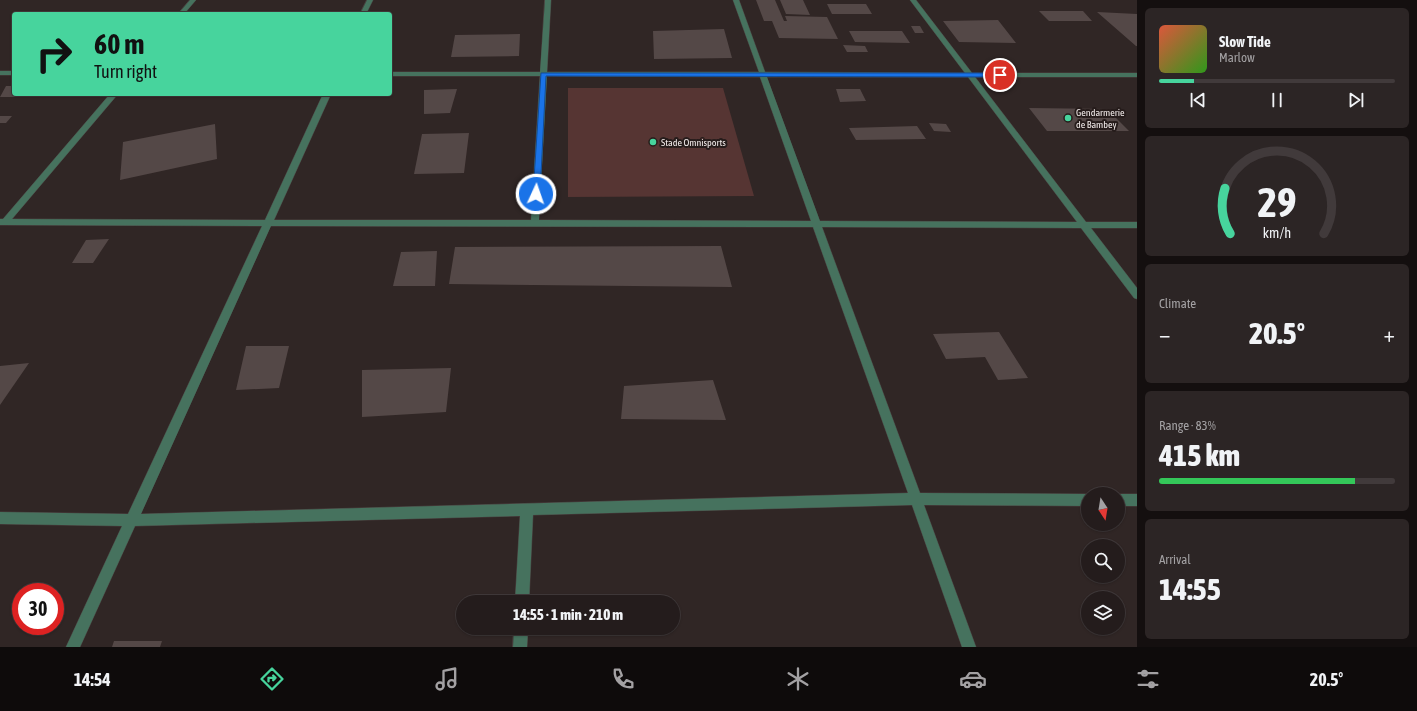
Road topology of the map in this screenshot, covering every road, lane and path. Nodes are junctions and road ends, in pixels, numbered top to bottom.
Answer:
1 (193, 0) edge
2 (370, 0) edge
3 (548, 0) edge
4 (736, 0) edge
5 (914, 0) edge
6 (183, 12) edge
7 (365, 12) edge
8 (0, 73) edge
9 (12, 73) edge
10 (392, 74) edge
11 (544, 74) junction
12 (763, 75) junction
13 (970, 75) junction
14 (1137, 75) edge
15 (112, 96) edge
16 (326, 96) edge
17 (2, 222) edge
18 (268, 223) junction
19 (535, 223) junction
20 (817, 224) junction
21 (1084, 225) junction
22 (1137, 225) edge
23 (1137, 295) edge
24 (915, 499) junction
25 (1081, 500) edge
26 (1125, 500) edge
27 (1137, 500) edge
28 (527, 510) junction
29 (0, 518) edge
30 (131, 520) junction
31 (522, 595) edge
32 (521, 635) edge
33 (73, 647) edge
34 (520, 647) edge
35 (968, 647) edge

1 - 6 street
2 - 7 street
3 - 11 street
4 - 12 street
5 - 13 street
8 - 9 street
10 - 11 street
11 - 12 street
11 - 19 street
12 - 13 street
12 - 20 street
13 - 14 street
13 - 21 street
15 - 17 street
16 - 18 street
17 - 18 street
18 - 19 street
18 - 30 street
19 - 20 street
20 - 21 street
20 - 24 street
21 - 22 street
21 - 23 street
24 - 25 street
24 - 28 street
24 - 35 street
26 - 27 street
28 - 30 street
28 - 31 street
29 - 30 street
30 - 33 street
32 - 34 street

